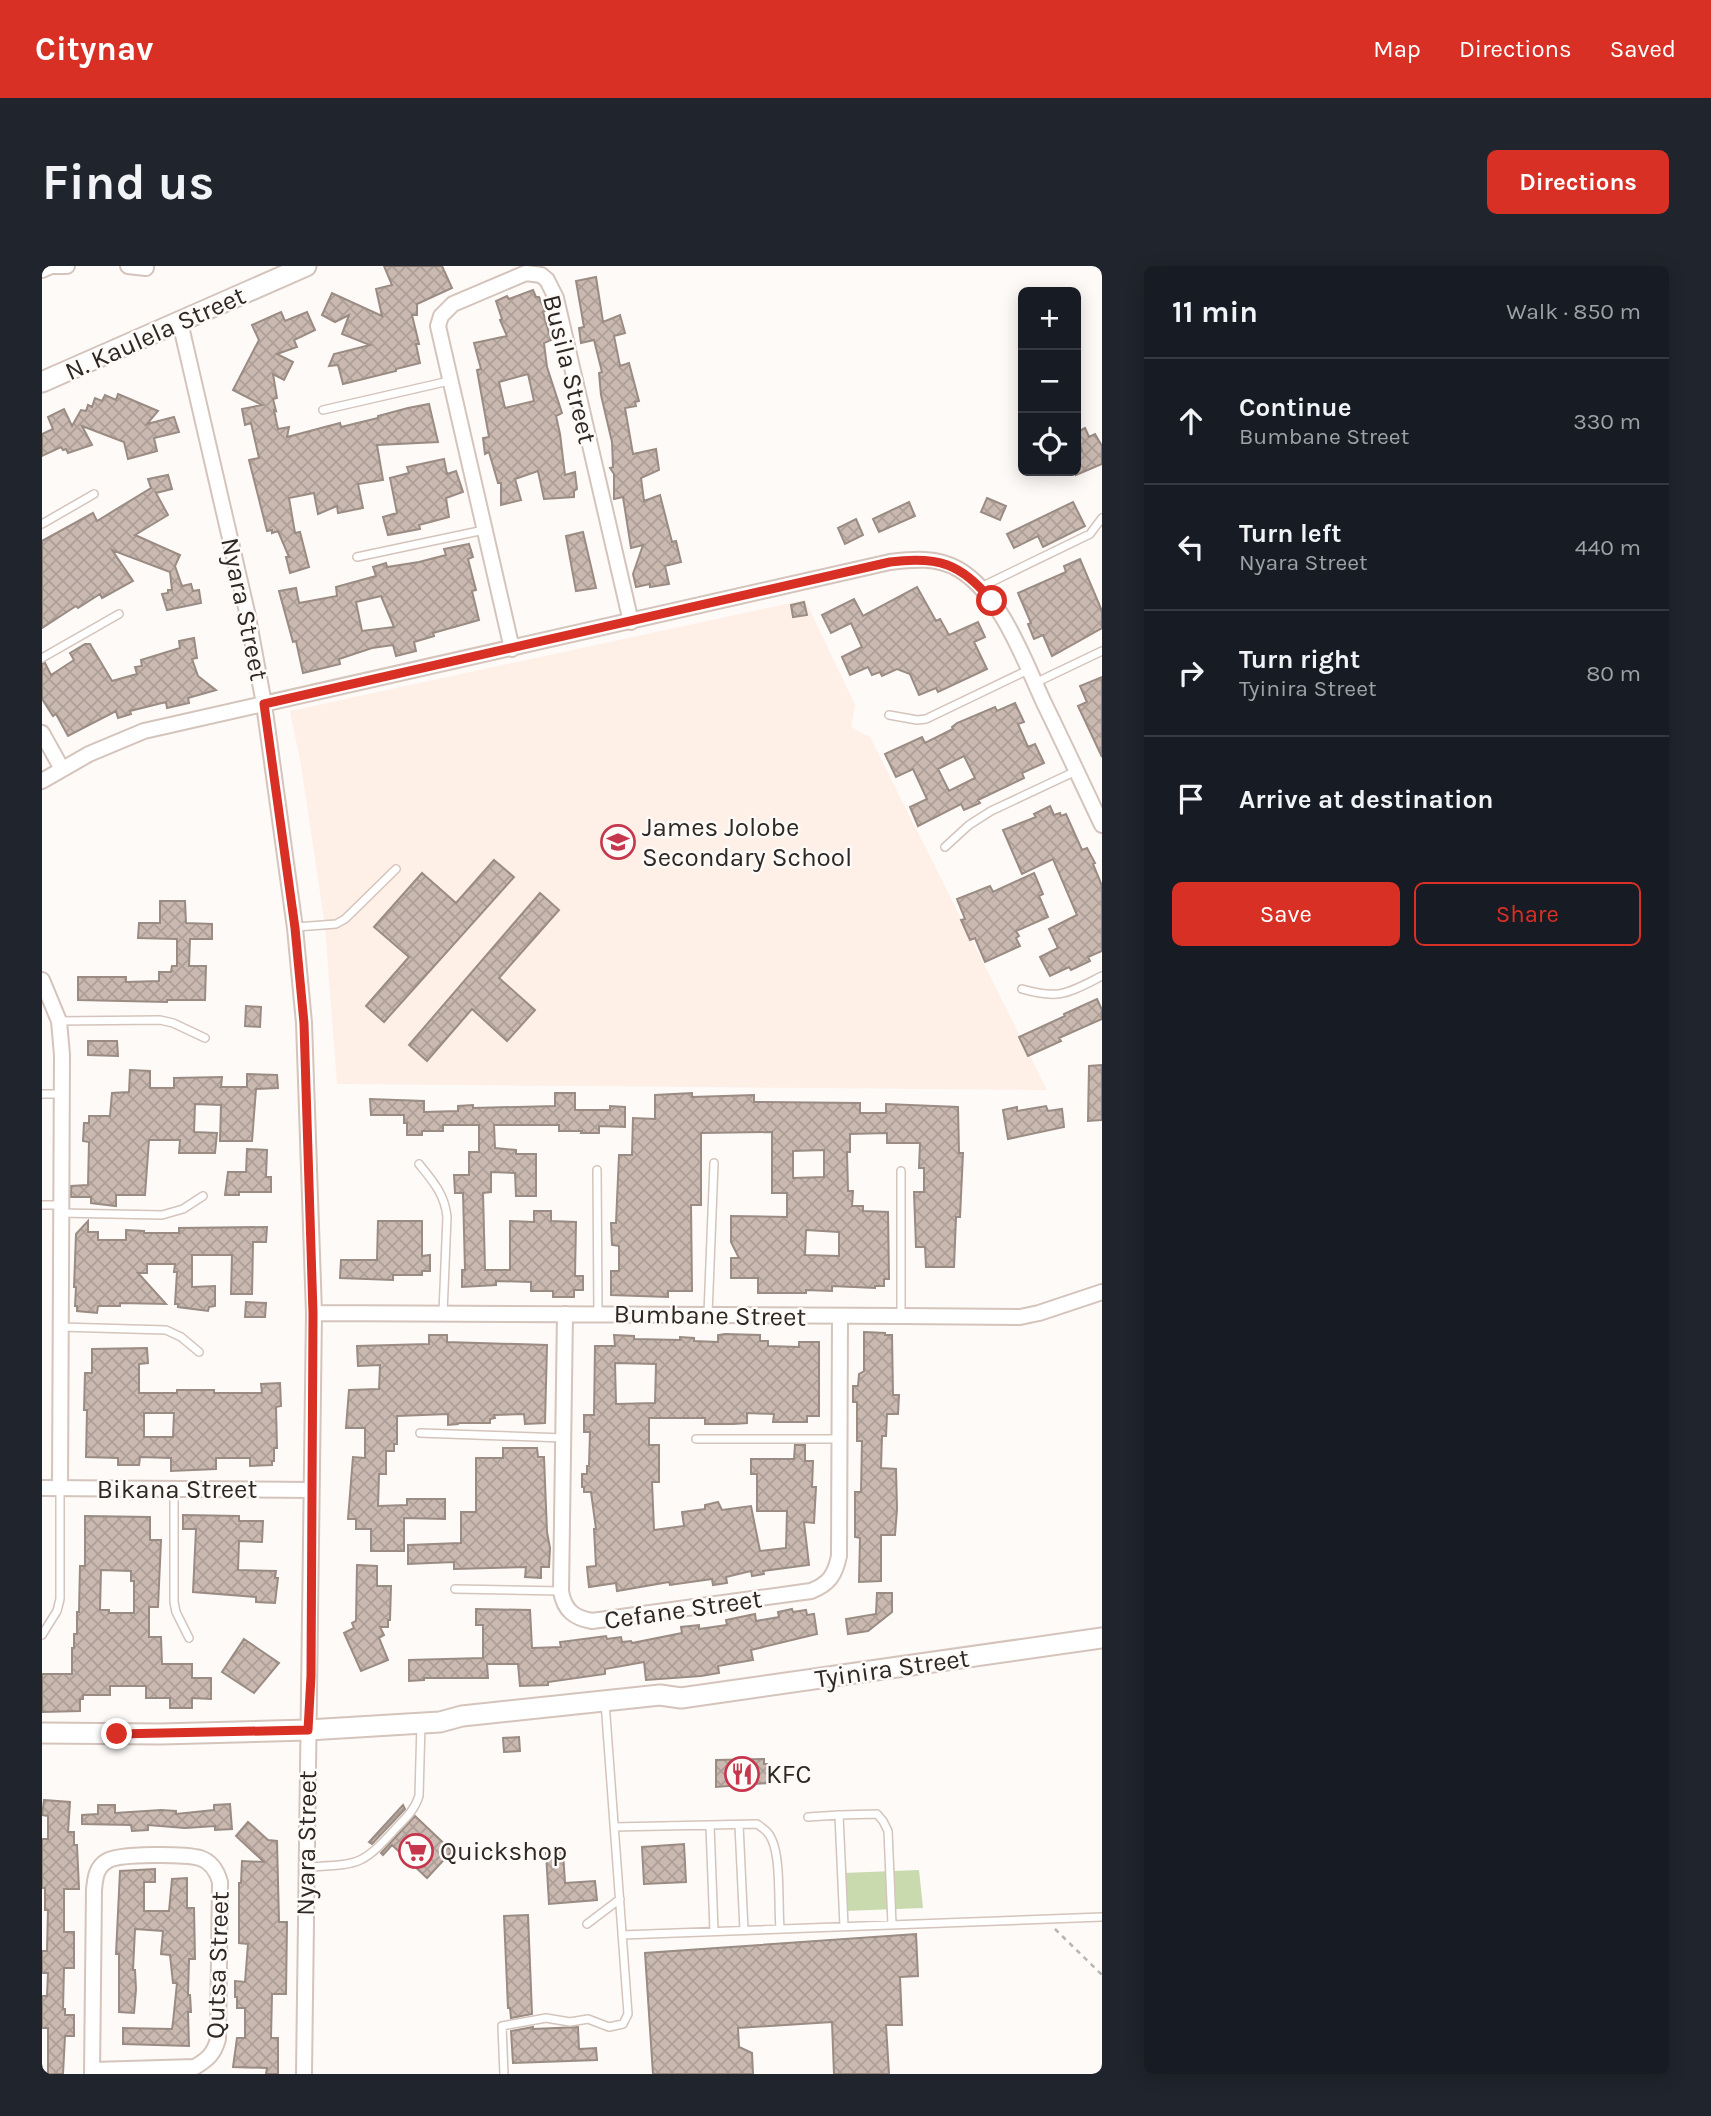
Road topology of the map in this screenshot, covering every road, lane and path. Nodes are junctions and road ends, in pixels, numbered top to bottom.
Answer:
1 (67, 266) edge
2 (128, 266) edge
3 (306, 266) edge
4 (146, 268) edge
5 (42, 270) edge
6 (180, 322) junction
7 (449, 381) junction
8 (42, 382) edge
9 (323, 410) dead end
10 (94, 494) dead end
11 (1102, 518) edge
12 (42, 524) edge
13 (484, 530) junction
14 (357, 557) dead end
15 (981, 587) junction
16 (119, 614) dead end
17 (631, 622) junction
18 (512, 649) junction
19 (1102, 651) edge
20 (42, 658) edge
21 (1032, 676) junction
22 (264, 704) junction
23 (889, 715) dead end
24 (42, 733) edge
25 (62, 769) junction
26 (1076, 771) junction
27 (42, 781) edge
28 (1101, 822) edge
29 (945, 847) dead end
30 (396, 869) dead end
31 (295, 928) junction
32 (1102, 976) edge
33 (42, 980) edge
34 (1022, 989) dead end
35 (59, 1021) junction
36 (205, 1038) dead end
37 (42, 1094) edge
38 (62, 1094) junction
39 (714, 1163) dead end
40 (418, 1164) dead end
41 (597, 1170) dead end
42 (901, 1171) dead end
43 (203, 1196) dead end
44 (42, 1205) edge
45 (61, 1209) junction
46 (1102, 1293) edge
47 (313, 1313) junction
48 (443, 1314) junction
49 (565, 1314) junction
50 (598, 1314) junction
51 (708, 1315) junction
52 (901, 1315) junction
53 (840, 1316) junction
54 (60, 1327) junction
55 (199, 1352) dead end
56 (420, 1433) dead end
57 (565, 1438) junction
58 (696, 1439) dead end
59 (839, 1439) junction
60 (42, 1488) edge
61 (60, 1489) junction
62 (174, 1489) junction
63 (311, 1490) junction
64 (455, 1589) dead end
65 (561, 1591) junction
66 (42, 1635) edge
67 (189, 1638) dead end
68 (1102, 1638) edge
69 (605, 1709) junction
70 (430, 1723) junction
71 (308, 1730) junction
72 (42, 1733) edge
73 (839, 1815) junction
74 (808, 1817) dead end
75 (710, 1825) junction
76 (739, 1825) junction
77 (614, 1827) junction
78 (306, 1867) junction
79 (620, 1899) junction
80 (1102, 1917) edge
81 (1045, 1919) junction
82 (587, 1924) dead end
83 (892, 1924) junction
84 (844, 1926) junction
85 (779, 1928) junction
86 (744, 1930) junction
87 (713, 1931) junction
88 (622, 1935) junction
89 (1102, 1975) edge
90 (92, 2072) edge
91 (304, 2074) edge
92 (504, 2074) edge

1 - 5 street
2 - 4 street
3 - 6 street, N. Kaulela Street
6 - 8 street, N. Kaulela Street
6 - 22 street, Nyara Street
7 - 9 lane
7 - 13 street, Busila Street
7 - 17 street, Busila Street
10 - 12 lane
11 - 15 lane
13 - 14 lane
13 - 18 street, Busila Street
15 - 17 street
15 - 21 street
16 - 20 lane
17 - 18 street
18 - 22 street
19 - 21 lane
21 - 23 lane
21 - 26 street
22 - 25 street
22 - 31 street, Nyara Street
24 - 25 street
25 - 27 street
26 - 28 street
26 - 29 lane
30 - 31 lane
31 - 47 street, Nyara Street
32 - 34 lane
33 - 35 street
35 - 36 lane
35 - 38 street
37 - 38 lane
38 - 45 street
39 - 51 lane
40 - 48 lane
41 - 50 lane
42 - 52 lane
43 - 45 lane
44 - 45 lane
45 - 54 street
46 - 52 street, Bumbane Street
47 - 48 street, Bumbane Street
47 - 63 street, Nyara Street
48 - 49 street, Bumbane Street
49 - 50 street, Bumbane Street
49 - 57 street
50 - 51 street, Bumbane Street
51 - 53 street, Bumbane Street
52 - 53 street, Bumbane Street
53 - 59 street, Cefane Street
54 - 55 lane
54 - 61 street
56 - 57 lane
57 - 65 street
58 - 59 lane
59 - 65 street, Cefane Street
60 - 61 street, Bikana Street
61 - 62 street, Bikana Street
61 - 66 lane
62 - 63 street, Bikana Street
62 - 67 lane
63 - 71 street, Nyara Street
64 - 65 lane
68 - 69 street, Tyinira Street
69 - 70 street, Tyinira Street
69 - 77 lane
70 - 71 street, Tyinira Street
70 - 78 lane
71 - 72 street, Tyinira Street
71 - 78 street, Nyara Street
73 - 74 lane
73 - 83 lane
73 - 84 lane
75 - 76 lane
75 - 77 lane
75 - 87 lane
76 - 85 lane
76 - 86 lane
77 - 79 lane
78 - 91 street, Nyara Street
79 - 82 lane
79 - 88 lane
80 - 81 lane
81 - 83 lane
81 - 89 path
83 - 84 lane
84 - 85 lane
85 - 86 lane
86 - 87 lane
87 - 88 lane
88 - 92 lane
90 - 90 street, Qutsa Street

